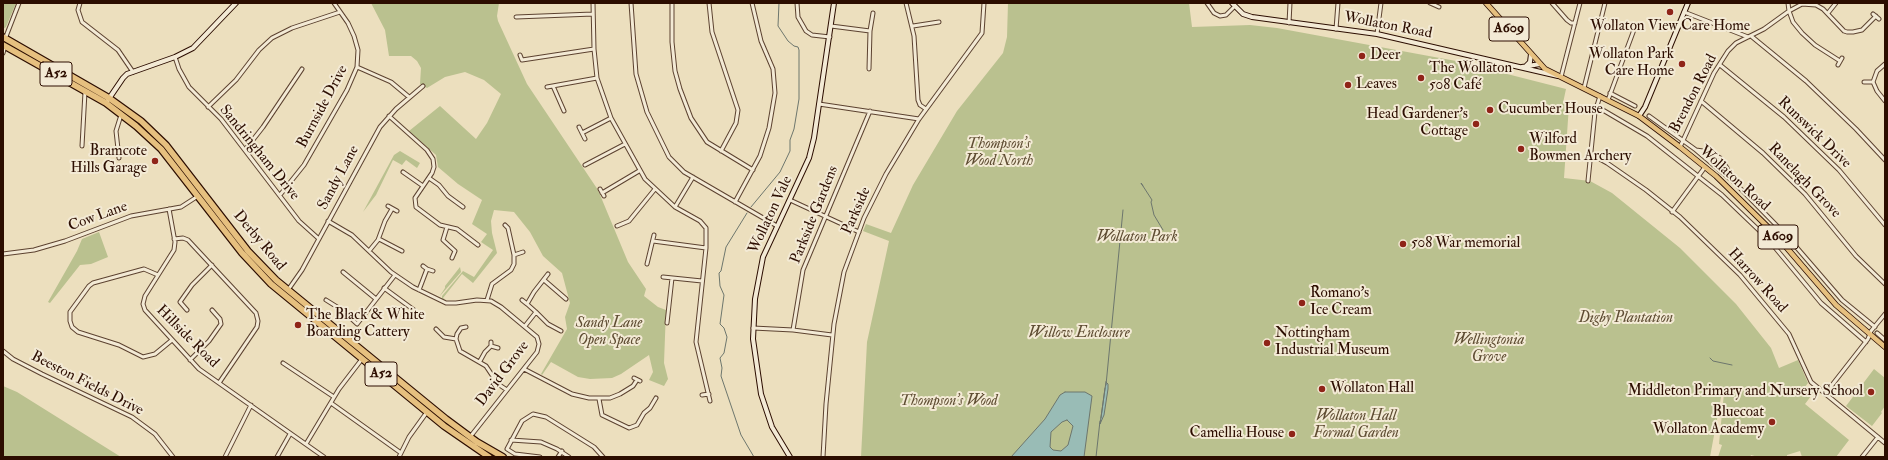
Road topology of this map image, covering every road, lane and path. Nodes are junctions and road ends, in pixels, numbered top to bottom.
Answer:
1 (19, 3) edge
2 (80, 3) edge
3 (236, 3) edge
4 (334, 3) edge
5 (593, 3) edge
6 (631, 3) edge
7 (672, 3) edge
8 (710, 3) edge
9 (752, 3) edge
10 (797, 3) edge
11 (834, 3) edge
12 (906, 3) edge
13 (984, 3) edge
14 (1207, 3) edge
15 (1290, 3) edge
16 (1338, 3) edge
17 (1381, 3) edge
18 (1430, 3) edge
19 (1486, 3) edge
20 (1552, 3) edge
21 (1580, 3) edge
22 (1605, 3) edge
23 (1688, 3) edge
24 (1788, 3) edge
25 (1836, 3) edge
26 (1233, 5) edge
27 (1439, 7) dead end
28 (1788, 11) junction
29 (340, 12) junction
30 (1684, 12) junction
31 (873, 13) dead end
32 (1828, 13) junction
33 (593, 14) junction
34 (529, 16) junction
35 (1876, 16) dead end
36 (516, 17) dead end
37 (529, 22) dead end
38 (939, 22) dead end
39 (1289, 23) junction
40 (1575, 23) junction
41 (831, 26) junction
42 (913, 26) junction
43 (1635, 27) dead end
44 (1336, 29) junction
45 (870, 31) junction
46 (1377, 34) junction
47 (1749, 36) junction
48 (830, 37) junction
49 (4, 38) edge
50 (4, 46) edge
51 (594, 49) junction
52 (3, 53) edge
53 (1531, 54) junction
54 (520, 55) dead end
55 (175, 57) junction
56 (1885, 64) edge
57 (1540, 65) junction
58 (1720, 65) junction
59 (1838, 65) dead end
60 (1526, 66) junction
61 (357, 67) junction
62 (1519, 67) junction
63 (869, 68) dead end
64 (302, 69) dead end
65 (132, 72) junction
66 (1537, 72) junction
67 (1560, 77) junction
68 (597, 78) junction
69 (1864, 82) dead end
70 (1873, 82) junction
71 (423, 86) dead end
72 (553, 86) junction
73 (547, 87) dead end
74 (1584, 88) junction
75 (85, 91) junction
76 (1610, 93) junction
77 (1600, 96) junction
78 (409, 97) junction
79 (109, 98) junction
80 (1608, 100) junction
81 (1701, 101) junction
82 (1885, 101) edge
83 (106, 103) junction
84 (819, 104) junction
85 (567, 105) dead end
86 (1596, 106) junction
87 (1635, 106) dead end
88 (208, 107) junction
89 (562, 107) junction
90 (926, 109) junction
91 (564, 111) dead end
92 (870, 111) junction
93 (121, 114) junction
94 (388, 116) junction
95 (1639, 116) junction
96 (1649, 116) dead end
97 (611, 118) junction
98 (919, 119) junction
99 (579, 127) dead end
100 (582, 134) junction
101 (585, 139) dead end
102 (1684, 140) junction
103 (625, 144) junction
104 (82, 146) dead end
105 (1680, 146) junction
106 (245, 150) junction
107 (1696, 150) junction
108 (721, 151) junction
109 (1589, 153) junction
110 (119, 158) dead end
111 (1885, 160) edge
112 (585, 165) dead end
113 (1705, 167) junction
114 (753, 170) junction
115 (639, 171) junction
116 (403, 172) dead end
117 (1699, 176) junction
118 (693, 177) junction
119 (429, 178) junction
120 (1730, 179) junction
121 (1588, 181) dead end
122 (423, 186) junction
123 (655, 189) junction
124 (602, 193) dead end
125 (280, 195) junction
126 (198, 196) junction
127 (790, 200) junction
128 (734, 202) junction
129 (388, 206) dead end
130 (464, 207) dead end
131 (675, 207) junction
132 (392, 208) junction
133 (169, 209) junction
134 (397, 211) dead end
135 (1672, 212) junction
136 (825, 216) junction
137 (328, 221) junction
138 (1885, 225) edge
139 (617, 226) dead end
140 (777, 226) junction
141 (447, 227) junction
142 (508, 227) dead end
143 (859, 232) junction
144 (654, 235) dead end
145 (174, 239) junction
146 (319, 239) junction
147 (379, 239) junction
148 (653, 241) junction
149 (478, 245) dead end
150 (706, 248) junction
151 (369, 251) junction
152 (402, 251) dead end
153 (523, 252) dead end
154 (3, 254) edge
155 (514, 255) junction
156 (452, 258) dead end
157 (647, 264) dead end
158 (212, 265) junction
159 (423, 266) dead end
160 (427, 269) junction
161 (433, 271) dead end
162 (343, 272) dead end
163 (351, 272) dead end
164 (548, 274) dead end
165 (158, 275) junction
166 (349, 275) junction
167 (395, 275) junction
168 (663, 277) dead end
169 (672, 278) junction
170 (544, 280) junction
171 (702, 281) junction
172 (1885, 284) edge
173 (384, 288) junction
174 (288, 290) junction
175 (419, 290) junction
176 (565, 297) dead end
177 (333, 299) dead end
178 (376, 299) junction
179 (326, 300) dead end
180 (487, 300) junction
181 (522, 300) dead end
182 (330, 303) junction
183 (527, 304) junction
184 (664, 307) dead end
185 (668, 307) junction
186 (188, 310) dead end
187 (212, 310) dead end
188 (414, 310) dead end
189 (536, 312) junction
190 (1885, 314) edge
191 (666, 323) dead end
192 (458, 325) dead end
193 (525, 326) junction
194 (466, 327) dead end
195 (1875, 327) junction
196 (461, 328) junction
197 (753, 328) junction
198 (436, 329) dead end
199 (443, 330) dead end
200 (793, 330) junction
201 (558, 331) dead end
202 (439, 333) junction
203 (1877, 333) dead end
204 (1870, 334) junction
205 (832, 336) junction
206 (456, 339) junction
207 (172, 340) junction
208 (1885, 340) edge
209 (1866, 342) junction
210 (1885, 347) edge
211 (498, 348) dead end
212 (3, 351) edge
213 (362, 359) junction
214 (190, 360) junction
215 (480, 361) junction
216 (283, 363) dead end
217 (524, 369) junction
218 (637, 380) dead end
219 (219, 383) junction
220 (507, 390) junction
221 (709, 394) junction
222 (1825, 394) junction
223 (702, 395) dead end
224 (334, 397) junction
225 (656, 398) dead end
226 (598, 399) junction
227 (710, 401) dead end
228 (331, 403) junction
229 (250, 405) junction
230 (427, 412) junction
231 (637, 416) dead end
232 (641, 418) junction
233 (290, 434) junction
234 (470, 437) junction
235 (1878, 437) junction
236 (511, 440) junction
237 (1885, 443) edge
238 (306, 444) junction
239 (507, 449) junction
240 (480, 451) junction
241 (562, 451) junction
242 (401, 453) junction
243 (496, 455) edge
244 (174, 457) edge
245 (225, 457) edge
246 (277, 457) edge
247 (324, 457) edge
248 (399, 457) edge
249 (484, 457) edge
250 (488, 457) edge
251 (503, 457) edge
252 (540, 457) edge
253 (558, 457) edge
254 (569, 457) edge
255 (603, 457) edge
256 (790, 457) edge
257 (823, 457) edge
258 (1862, 457) edge

1 - 49 street
2 - 65 street
3 - 55 street
4 - 29 street, Burnside Drive
5 - 33 street
6 - 118 street
7 - 108 street
8 - 108 street
9 - 114 street
10 - 48 street
11 - 41 street, Wollaton Vale
12 - 42 street
13 - 90 street, Parkside
14 - 26 street
15 - 39 street
16 - 44 street
17 - 46 street
18 - 27 street
19 - 53 main road, A609
20 - 40 street
21 - 40 street
22 - 74 street
23 - 30 street
24 - 28 street
25 - 32 street
26 - 39 street, Wollaton Road
28 - 32 street, Brendon Road
28 - 47 street, Brendon Road
28 - 59 street
29 - 61 street, Burnside Drive
29 - 88 street
30 - 47 street
30 - 95 street
31 - 45 street
32 - 35 street, Brendon Road
33 - 34 street
33 - 51 street
34 - 36 street
34 - 37 street
38 - 42 street
39 - 44 street, Wollaton Road
40 - 67 street
41 - 45 street
41 - 48 street, Wollaton Vale
42 - 90 street
43 - 76 street
44 - 46 street, Wollaton Road
45 - 63 street
46 - 62 street, Wollaton Road
47 - 58 street, Brendon Road
47 - 111 street
48 - 84 street, Wollaton Vale
49 - 79 highway, Derby Road / A52
50 - 52 street
50 - 75 highway, Derby Road / A52
51 - 54 street
51 - 68 street
53 - 57 main road, Wollaton Road / A609
53 - 60 street
55 - 65 street
55 - 88 street, Sandringham Drive
56 - 70 street
57 - 60 street, Wollaton Road
57 - 66 street
57 - 67 main road, Wollaton Road / A609
58 - 81 street, Brendon Road
58 - 138 street, Runswick Drive
60 - 62 street, Wollaton Road
61 - 78 street
61 - 125 street, Burnside Drive
62 - 66 street, Wollaton Road
64 - 106 street
65 - 79 street
66 - 67 street, Wollaton Road
67 - 74 main road, Wollaton Road / A609
68 - 72 street
68 - 97 street
69 - 70 street
70 - 82 street
71 - 78 street, Sandy Lane
72 - 73 street
72 - 89 street
74 - 77 main road, Wollaton Road / A609
75 - 83 highway, Derby Road / A52
75 - 104 street
76 - 80 street
76 - 87 street
77 - 80 main road, Wollaton Road / A609
77 - 86 street
78 - 94 street, Sandy Lane
79 - 83 street
79 - 174 highway, Derby Road / A52
80 - 95 main road, Wollaton Road / A609
81 - 102 street, Brendon Road
81 - 172 street, Ranelagh Grove
83 - 93 highway, Derby Road / A52
84 - 92 street
84 - 127 street, Wollaton Vale
85 - 89 street
86 - 109 street
86 - 117 street, Wollaton Road
88 - 106 street, Sandringham Drive
89 - 91 street
90 - 98 street, Parkside
92 - 98 street
92 - 136 street, Parkside Gardens
93 - 110 street
93 - 126 highway, Derby Road / A52
94 - 119 street
94 - 137 street, Sandy Lane
95 - 105 main road, Wollaton Road / A609
96 - 102 street, Wollaton Road
97 - 100 street
97 - 103 street
98 - 143 street, Parkside
99 - 100 street
100 - 101 street
102 - 105 street, Brendon Road
102 - 107 street, Wollaton Road
103 - 112 street
103 - 115 street
105 - 113 main road, Wollaton Road / A609
106 - 125 street, Sandringham Drive
107 - 120 street, Wollaton Road
107 - 120 street
108 - 114 street
109 - 121 street
109 - 135 street, Harrow Road
113 - 117 street
113 - 204 main road, Wollaton Road / A609
114 - 128 street
115 - 123 street
115 - 124 street
116 - 122 street
117 - 135 street
117 - 209 street, Wollaton Road
118 - 128 street
118 - 131 street
119 - 122 street
119 - 130 street
120 - 195 street, Wollaton Road
122 - 141 street
123 - 131 street
123 - 139 street
125 - 146 street, Sandringham Drive
126 - 133 street, Cow Lane
126 - 213 highway, Derby Road / A52
127 - 136 street
127 - 140 street, Wollaton Vale
128 - 140 street
129 - 132 street
131 - 150 street
132 - 134 street
132 - 147 street
133 - 145 street, Hillside Road
133 - 154 street, Cow Lane
135 - 222 street, Harrow Road
136 - 143 street
136 - 200 street, Parkside Gardens
137 - 146 street, Sandy Lane
137 - 151 street
140 - 197 street, Wollaton Vale
141 - 149 street
141 - 156 street
142 - 155 street
143 - 205 street, Parkside
144 - 148 street
145 - 158 street
145 - 165 street, Hillside Road
146 - 174 street, Sandy Lane
147 - 151 street
147 - 152 street
148 - 150 street
148 - 157 street
150 - 171 street
151 - 167 street
153 - 155 street
155 - 180 street
158 - 186 street
158 - 219 street
159 - 160 street
160 - 161 street
160 - 175 street
162 - 166 street
163 - 166 street
164 - 170 street
165 - 207 street, Hillside Road
165 - 207 street
166 - 178 street
167 - 173 street
167 - 175 street
168 - 169 street
169 - 171 street
169 - 185 street
170 - 176 street
170 - 183 street
171 - 221 street
173 - 178 street
173 - 188 street
174 - 234 highway, Derby Road / A52
175 - 180 street
177 - 182 street
178 - 182 street
179 - 182 street
180 - 193 street, David Grove
181 - 183 street
183 - 189 street
184 - 185 street
185 - 191 street
187 - 214 street
189 - 193 street
189 - 201 street
190 - 195 street
192 - 196 street
193 - 217 street, David Grove
194 - 196 street
195 - 204 street
196 - 206 street
197 - 200 street
197 - 256 street, Wollaton Vale
198 - 202 street
199 - 202 street
200 - 205 street
202 - 206 street
203 - 208 street
204 - 209 street
204 - 210 main road, Wollaton Road / A609
205 - 257 street, Parkside
206 - 215 street
207 - 214 street, Hillside Road
209 - 222 street
211 - 215 street
212 - 244 street, Beeston Fields Drive
213 - 224 street
213 - 230 highway, Derby Road / A52
214 - 219 street, Hillside Road
215 - 220 street
216 - 224 street
217 - 220 street, David Grove
217 - 226 street
218 - 226 street
219 - 229 street, Hillside Road
220 - 234 street, David Grove
221 - 223 street
221 - 227 street
222 - 235 street, Harrow Road
224 - 228 street
225 - 232 street
226 - 232 street
228 - 238 street
228 - 242 street
229 - 233 street, Hillside Road
229 - 245 street
230 - 240 highway, Derby Road / A52
230 - 242 street
231 - 232 street
233 - 238 street, Hillside Road
233 - 246 street
234 - 243 highway, Derby Road / A52
235 - 237 street, Harrow Road
235 - 258 street
236 - 239 street
236 - 241 street
236 - 255 street
238 - 247 street, Hillside Road
239 - 251 street
239 - 252 street
240 - 249 street
240 - 250 highway, Derby Road / A52
241 - 253 street
241 - 254 street
242 - 248 street
243 - 251 highway, Derby Road / A52

